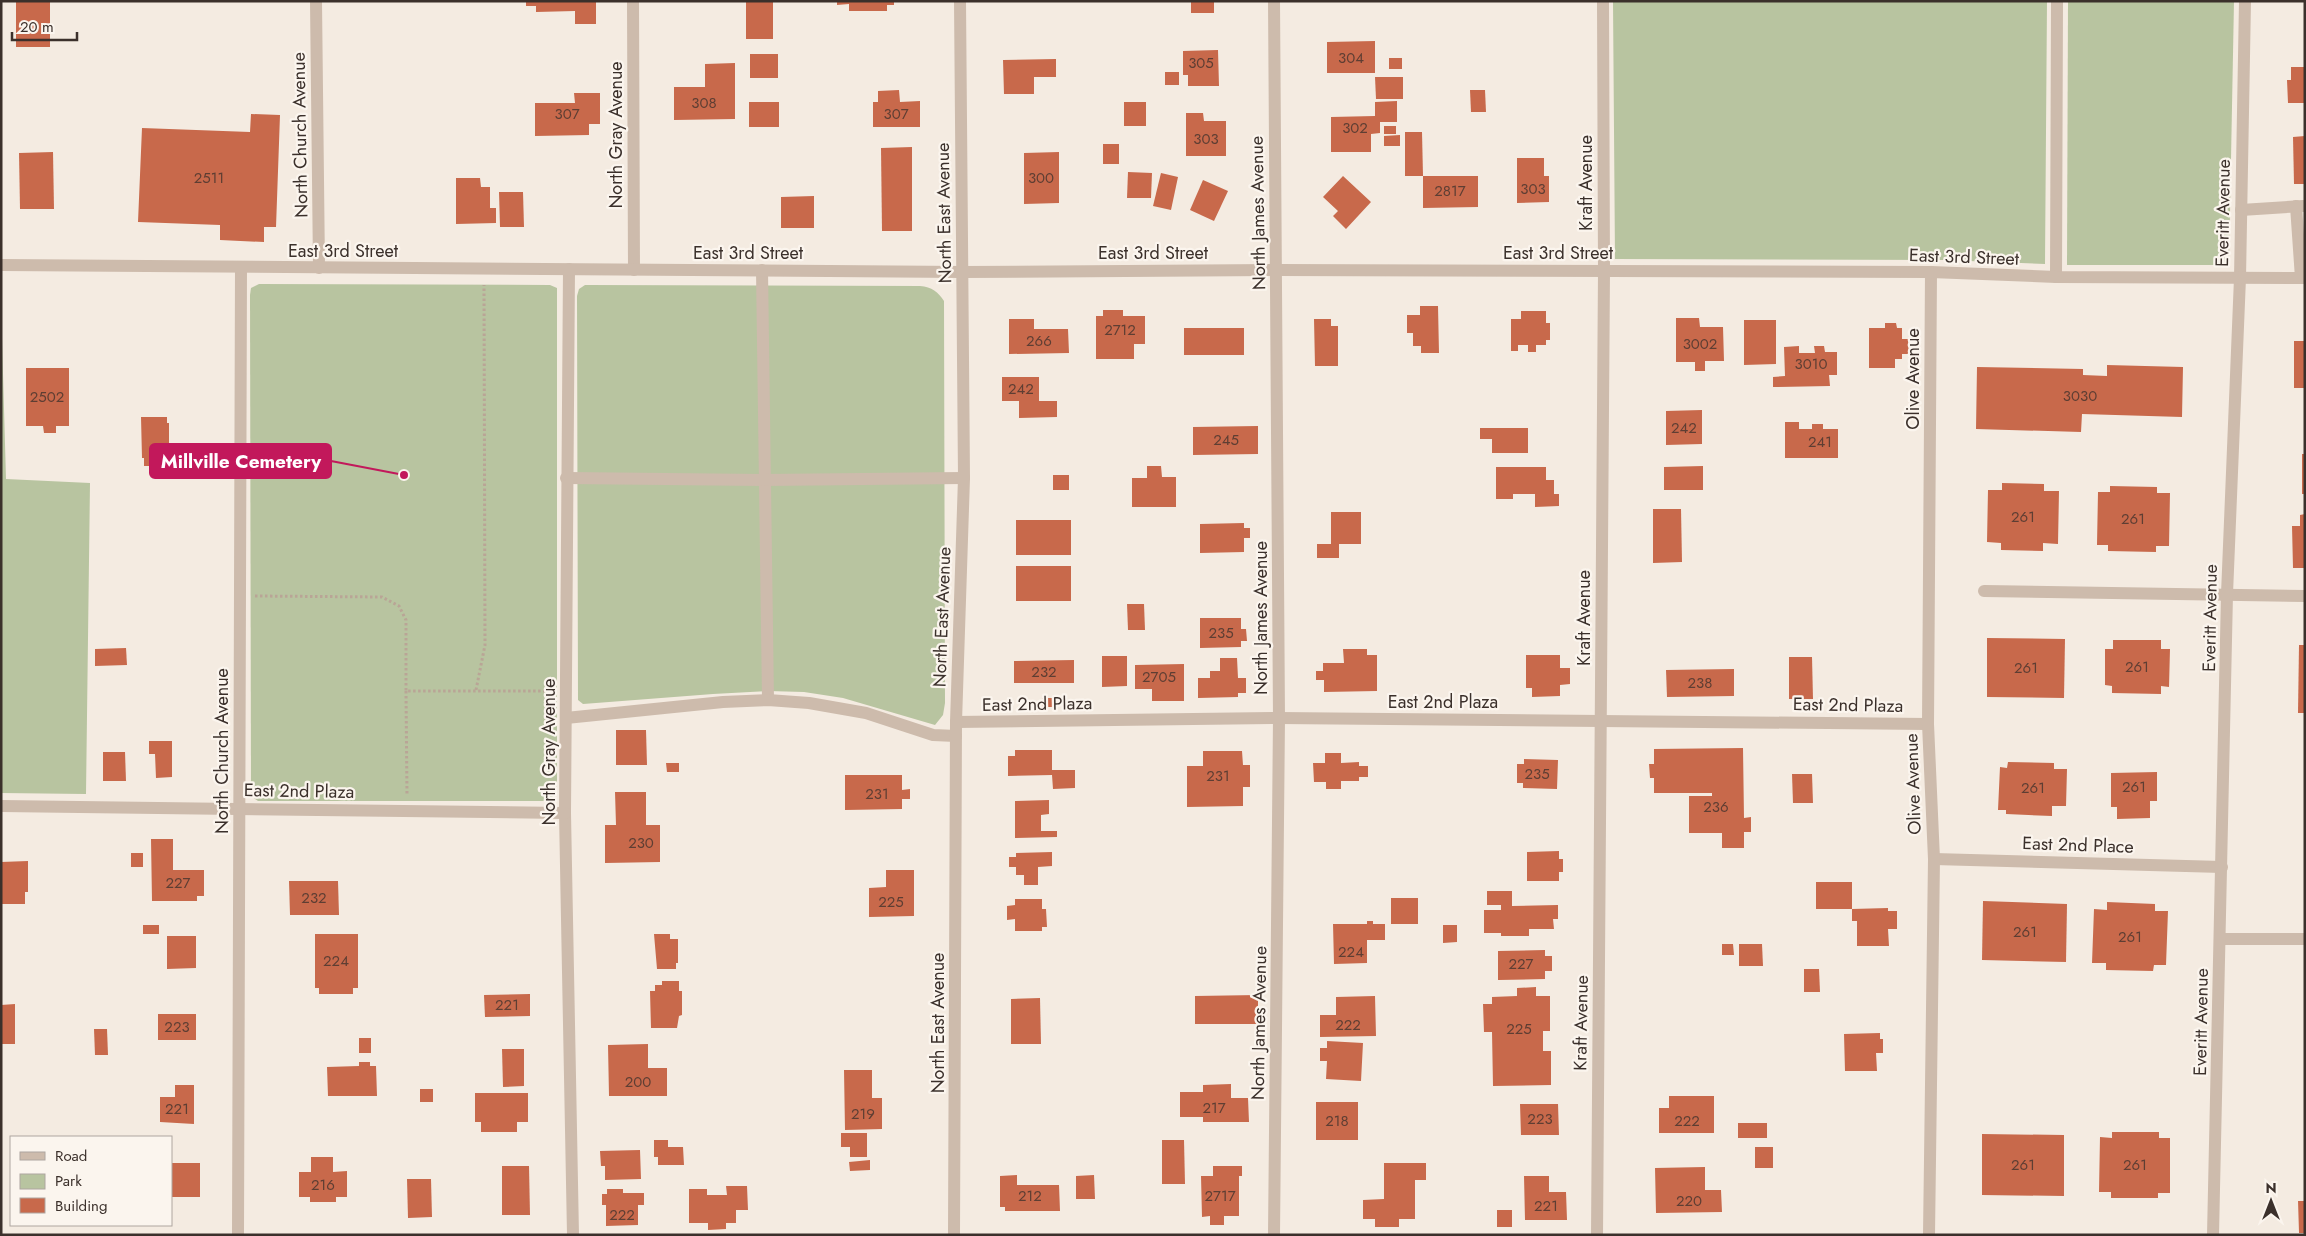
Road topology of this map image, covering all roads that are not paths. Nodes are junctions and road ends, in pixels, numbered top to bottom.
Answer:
1 (316, 1) edge
2 (633, 1) edge
3 (960, 1) edge
4 (1274, 1) edge
5 (1602, 1) edge
6 (2057, 1) edge
7 (2245, 1) edge
8 (2300, 206) edge
9 (2241, 210) junction
10 (1, 265) edge
11 (240, 268) junction
12 (319, 268) junction
13 (569, 269) junction
14 (634, 270) junction
15 (762, 270) junction
16 (1276, 270) junction
17 (1604, 271) junction
18 (962, 272) junction
19 (1931, 272) junction
20 (2056, 278) junction
21 (2240, 278) junction
22 (2303, 278) edge
23 (566, 478) junction
24 (964, 478) junction
25 (764, 480) junction
26 (1984, 591) dead end
27 (2227, 594) junction
28 (2305, 596) edge
29 (768, 700) junction
30 (566, 718) junction
31 (1279, 718) junction
32 (1601, 720) junction
33 (956, 722) junction
34 (1928, 724) junction
35 (956, 736) junction
36 (1, 806) edge
37 (239, 808) junction
38 (565, 813) junction
39 (1934, 859) junction
40 (2222, 867) junction
41 (2220, 939) junction
42 (2305, 939) edge
43 (238, 1235) edge
44 (573, 1235) edge
45 (954, 1235) edge
46 (1274, 1235) edge
47 (1597, 1235) edge
48 (1929, 1235) edge
49 (2214, 1235) edge

1 - 12 street, North Church Avenue
2 - 14 street, North Gray Avenue
3 - 18 street, North East Avenue
4 - 16 street, North James Avenue
5 - 17 street, Kraft Avenue
6 - 20 street
7 - 9 street, Everitt Avenue
8 - 9 street
8 - 22 street
9 - 21 street, Everitt Avenue
10 - 11 street, East 3rd Street
11 - 12 street, East 3rd Street
11 - 37 street, North Church Avenue
12 - 13 street, East 3rd Street
13 - 14 street, East 3rd Street
13 - 23 street, North Gray Avenue
14 - 15 street, East 3rd Street
15 - 18 street, East 3rd Street
15 - 25 street
16 - 17 street, East 3rd Street
16 - 18 street, East 3rd Street
16 - 31 street, North James Avenue
17 - 19 street, East 3rd Street
17 - 32 street, Kraft Avenue
18 - 24 street, North East Avenue
19 - 20 street, East 3rd Street
19 - 34 street, Olive Avenue
20 - 21 street, East 3rd Street
21 - 22 street, East 3rd Street
21 - 27 street, Everitt Avenue
23 - 25 street
23 - 30 street, North Gray Avenue
24 - 25 street
24 - 33 street, North East Avenue
25 - 29 street
26 - 27 street
27 - 28 street
27 - 40 street, Everitt Avenue
29 - 30 street
29 - 35 street
30 - 38 street, North Gray Avenue
31 - 32 street, East 2nd Plaza
31 - 33 street, East 2nd Plaza
31 - 46 street, North James Avenue
32 - 34 street, East 2nd Plaza
32 - 47 street, Kraft Avenue
33 - 35 street, North East Avenue
34 - 39 street, Olive Avenue
35 - 45 street, North East Avenue
36 - 37 street, East 2nd Plaza
37 - 38 street, East 2nd Plaza
37 - 43 street, North Church Avenue
38 - 44 street, North Gray Avenue
39 - 40 street, East 2nd Place
39 - 48 street, Olive Avenue
40 - 41 street, Everitt Avenue
41 - 42 street
41 - 49 street, Everitt Avenue

